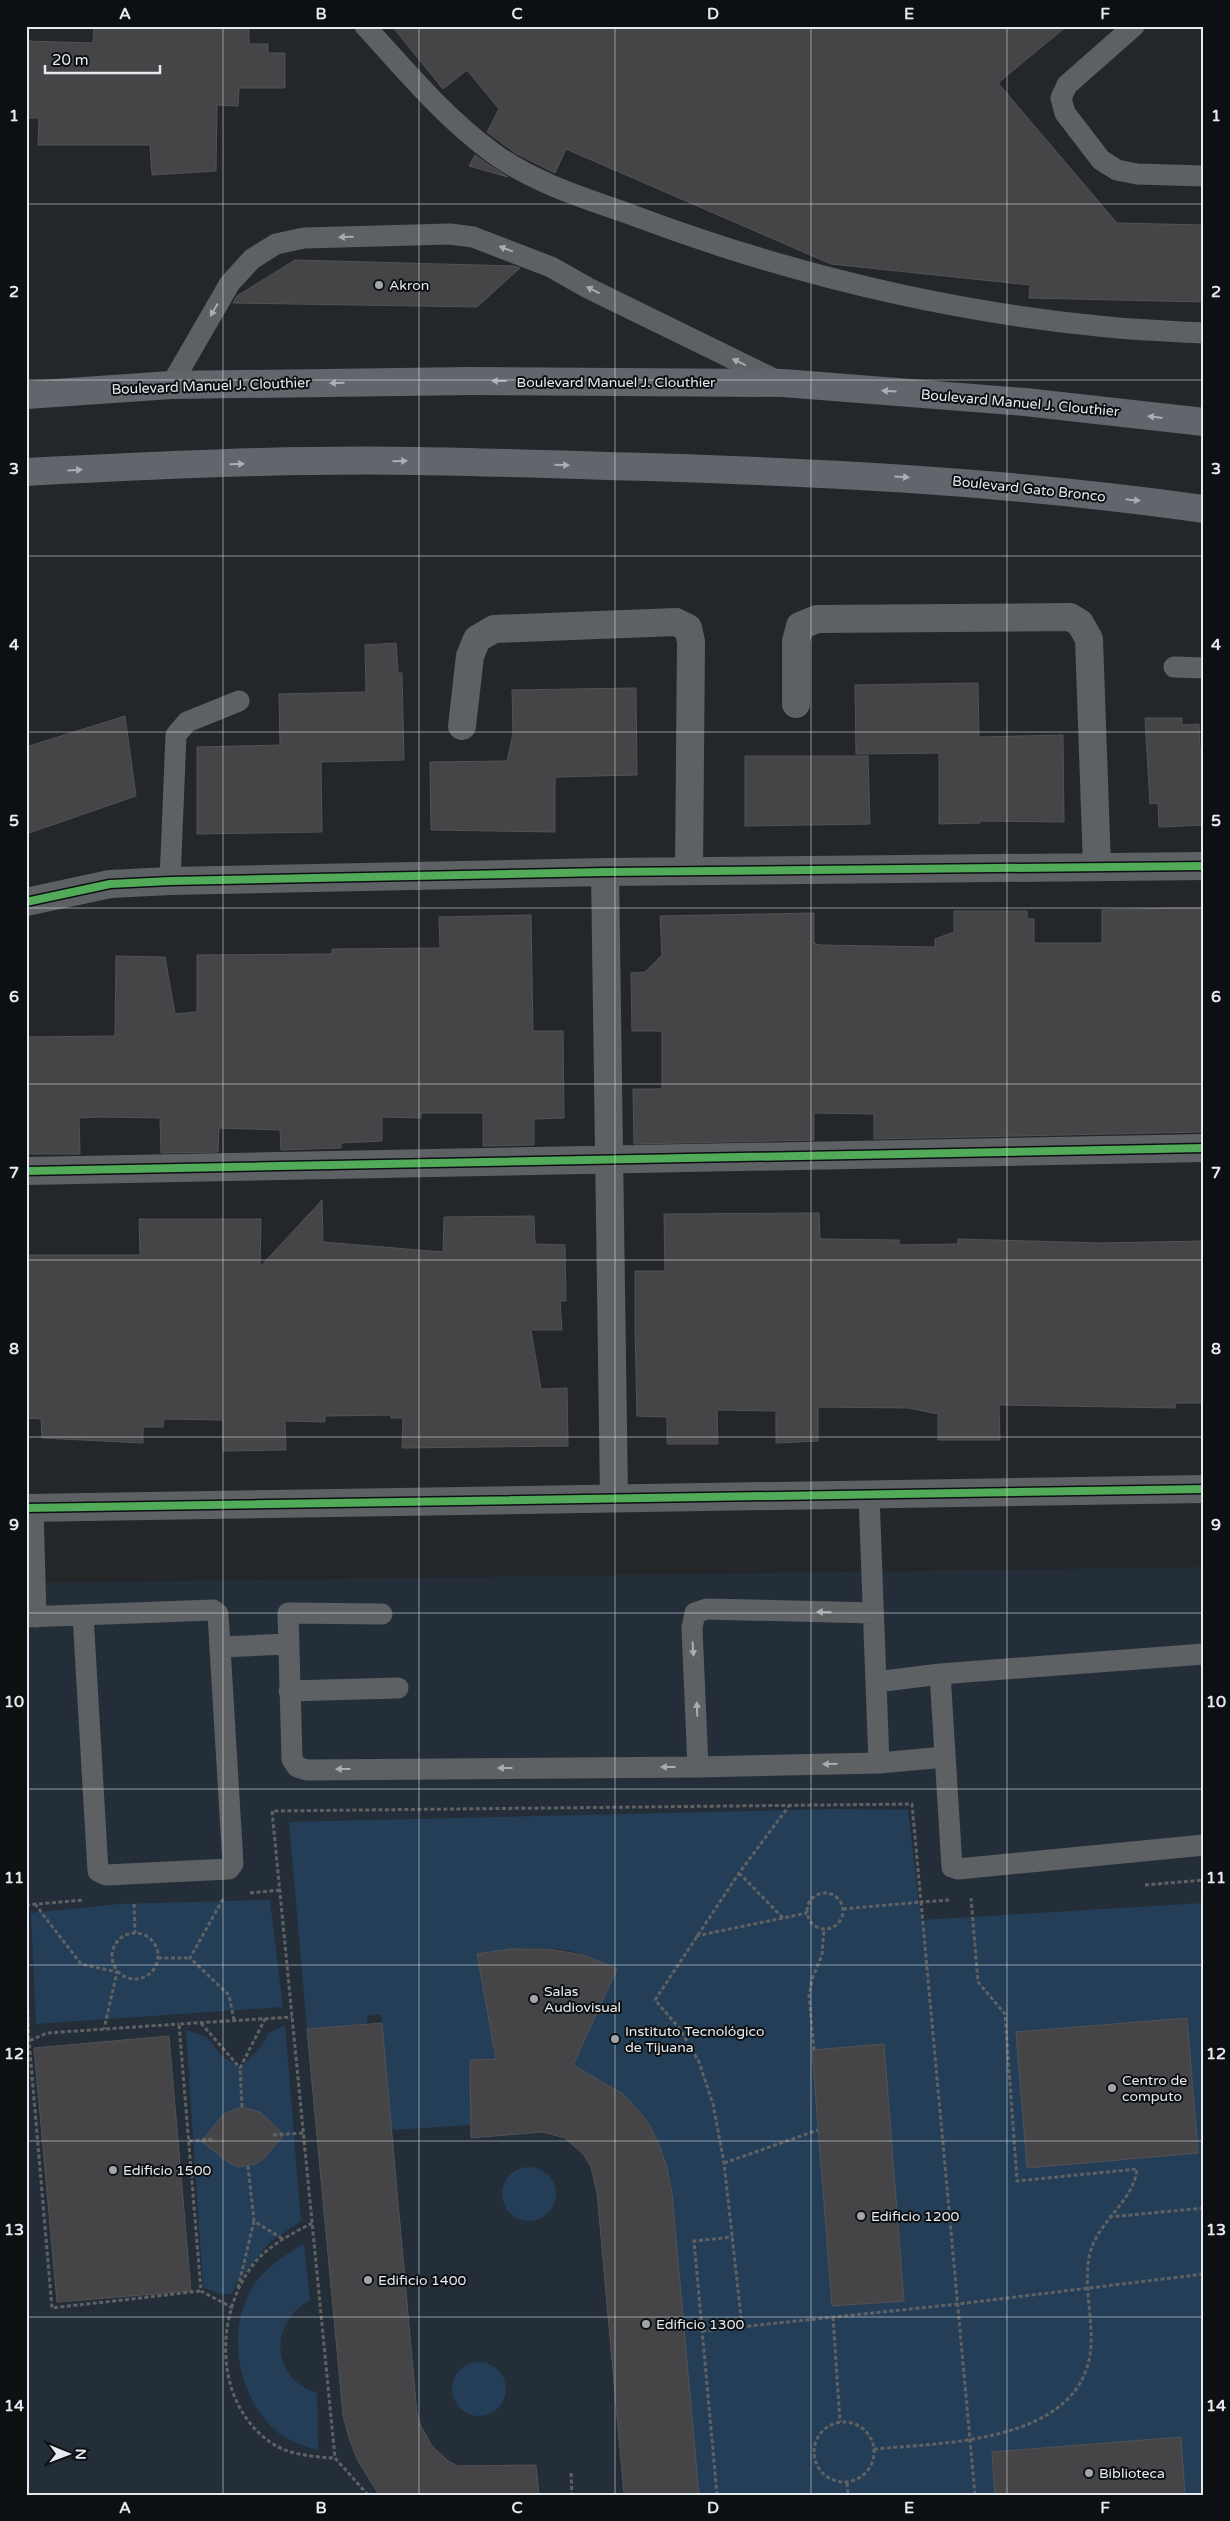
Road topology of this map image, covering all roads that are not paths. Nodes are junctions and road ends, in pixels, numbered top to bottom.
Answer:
1 (365, 26) edge
2 (1134, 26) edge
3 (1204, 176) edge
4 (1204, 334) edge
5 (782, 383) junction
6 (171, 385) junction
7 (26, 395) edge
8 (1204, 422) edge
9 (26, 472) edge
10 (1204, 509) edge
11 (1174, 666) dead end
12 (1204, 668) edge
13 (240, 701) dead end
14 (796, 704) dead end
15 (462, 726) dead end
16 (1204, 866) edge
17 (1097, 867) junction
18 (689, 871) junction
19 (605, 872) junction
20 (170, 881) junction
21 (26, 902) edge
22 (1204, 1148) edge
23 (609, 1160) junction
24 (26, 1171) edge
25 (1204, 1489) edge
26 (869, 1495) junction
27 (614, 1498) junction
28 (30, 1508) edge
29 (873, 1613) junction
30 (382, 1614) dead end
31 (83, 1615) junction
32 (31, 1617) edge
33 (287, 1644) junction
34 (220, 1647) junction
35 (1204, 1654) edge
36 (940, 1674) junction
37 (876, 1682) junction
38 (398, 1688) dead end
39 (289, 1691) junction
40 (945, 1757) junction
41 (879, 1763) junction
42 (698, 1767) junction
43 (1204, 1845) edge

1 - 4 lane
2 - 3 lane
5 -> 6 main road, Boulevard Manuel J. Clouthier
5 -> 6 lane
8 -> 5 main road, Boulevard Manuel J. Clouthier
6 - 7 main road, Boulevard Manuel J. Clouthier
9 -> 10 main road, Boulevard Gato Bronco
11 - 12 lane
13 - 20 lane
14 - 17 street
15 - 18 street
16 - 17 street
17 - 18 street
18 - 19 street
19 - 20 street
19 - 23 street
20 - 21 street
22 - 23 street
23 - 24 street
23 - 27 street
25 - 26 street
26 - 27 street
26 - 29 lane
27 - 28 street
28 - 32 lane
29 - 37 lane
29 - 42 lane
30 - 33 lane
31 - 32 lane
31 - 34 lane
31 - 34 lane
33 - 34 lane
33 - 39 lane
35 - 36 lane
36 - 37 lane
36 - 40 lane
37 - 41 lane
38 - 39 lane
42 -> 39 lane
40 - 41 lane
40 - 43 lane
41 -> 42 lane

